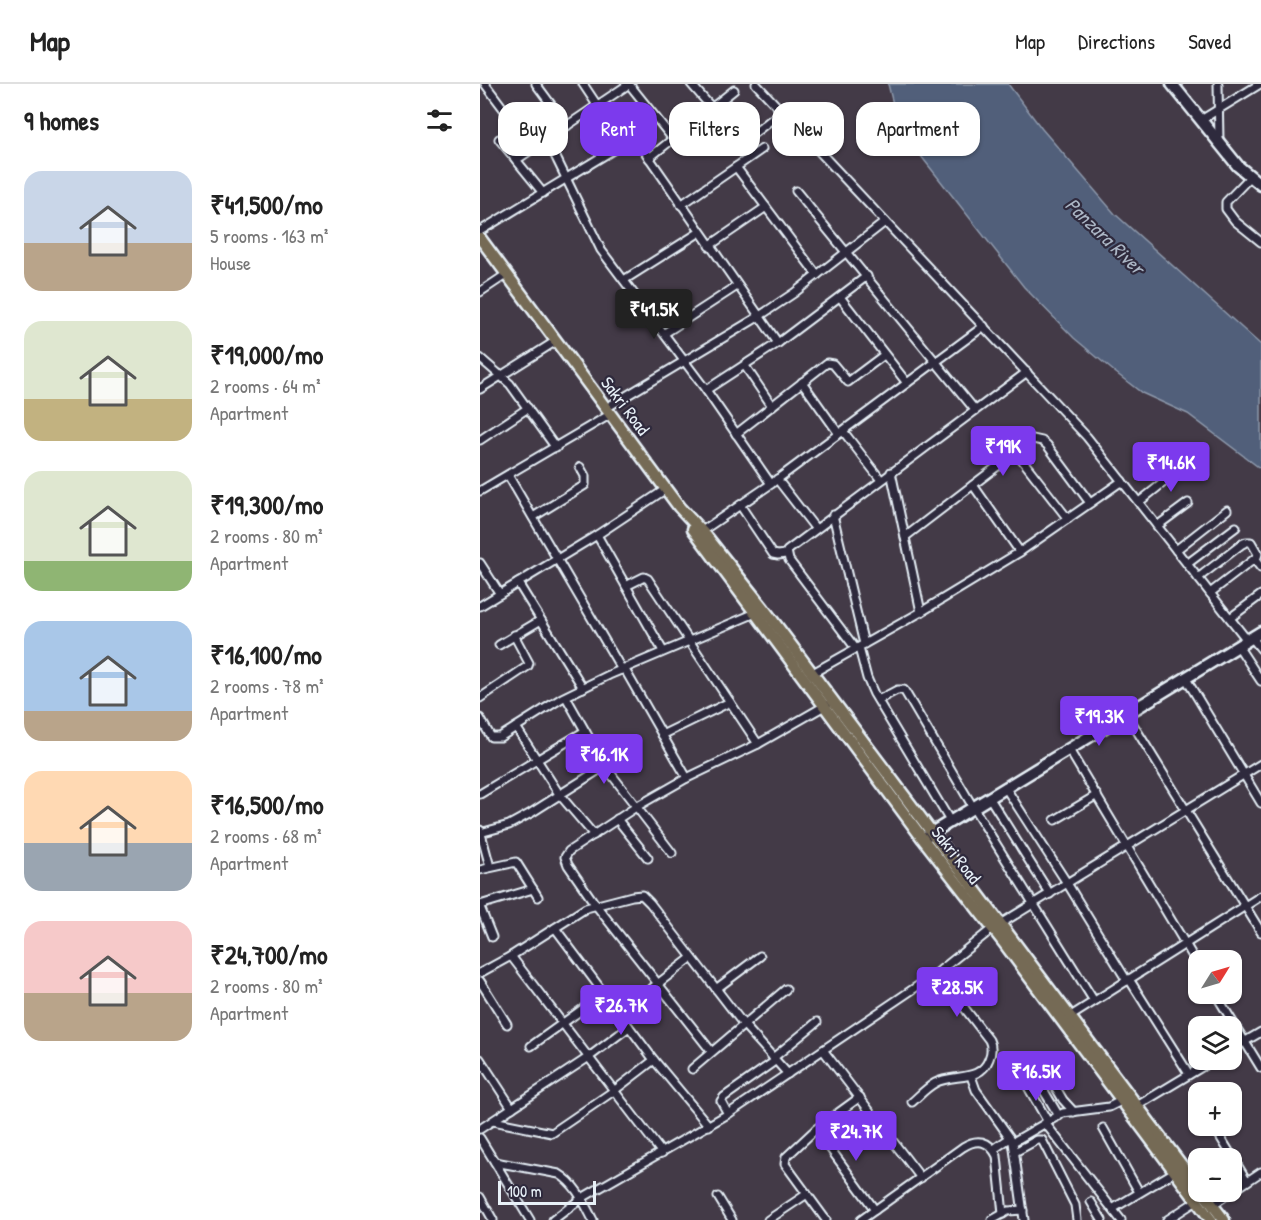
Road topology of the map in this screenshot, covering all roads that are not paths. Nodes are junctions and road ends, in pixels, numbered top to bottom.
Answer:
1 (485, 84) edge
2 (536, 84) edge
3 (583, 84) edge
4 (692, 84) edge
5 (756, 84) edge
6 (1172, 84) edge
7 (1218, 84) edge
8 (1260, 84) edge
9 (734, 90) dead end
10 (498, 102) edge
11 (549, 102) edge
12 (595, 102) edge
13 (602, 102) edge
14 (643, 102) edge
15 (707, 102) edge
16 (719, 102) edge
17 (772, 102) edge
18 (1220, 108) junction
19 (657, 119) edge
20 (772, 119) edge
21 (1201, 120) junction
22 (760, 129) edge
23 (669, 134) edge
24 (669, 142) edge
25 (1219, 142) junction
26 (762, 149) dead end
27 (513, 156) edge
28 (522, 156) edge
29 (556, 156) edge
30 (823, 156) edge
31 (649, 158) junction
32 (516, 160) junction
33 (736, 167) junction
34 (1251, 176) junction
35 (567, 178) junction
36 (1261, 185) edge
37 (796, 191) dead end
38 (543, 193) junction
39 (681, 205) junction
40 (766, 207) junction
41 (885, 222) junction
42 (480, 231) edge
43 (700, 232) junction
44 (480, 238) edge
45 (1260, 238) edge
46 (709, 246) junction
47 (847, 252) junction
48 (507, 274) junction
49 (817, 275) junction
50 (867, 276) junction
51 (624, 280) junction
52 (737, 286) junction
53 (480, 292) edge
54 (840, 297) junction
55 (758, 317) junction
56 (984, 326) junction
57 (665, 333) junction
58 (556, 341) junction
59 (778, 343) junction
60 (884, 355) junction
61 (480, 358) edge
62 (685, 362) junction
63 (936, 362) junction
64 (745, 366) junction
65 (1027, 372) junction
66 (502, 376) junction
67 (802, 382) junction
68 (907, 383) junction
69 (480, 389) edge
70 (706, 390) junction
71 (772, 406) junction
72 (528, 408) junction
73 (975, 410) junction
74 (608, 411) junction
75 (841, 432) junction
76 (736, 434) junction
77 (480, 440) edge
78 (556, 448) junction
79 (1016, 452) junction
80 (1188, 464) dead end
81 (580, 467) dead end
82 (891, 472) junction
83 (508, 475) junction
84 (881, 480) junction
85 (1122, 481) junction
86 (774, 482) junction
87 (973, 485) junction
88 (666, 489) junction
89 (480, 490) edge
90 (1139, 502) junction
91 (1090, 503) junction
92 (1188, 503) dead end
93 (740, 505) junction
94 (679, 507) junction
95 (1227, 510) dead end
96 (833, 515) junction
97 (533, 517) junction
98 (1068, 519) junction
99 (1157, 526) junction
100 (1236, 526) dead end
101 (815, 528) junction
102 (702, 531) junction
103 (597, 535) junction
104 (905, 537) junction
105 (1176, 550) junction
106 (1020, 552) junction
107 (786, 554) junction
108 (558, 559) junction
109 (1254, 559) junction
110 (480, 563) edge
111 (1187, 564) junction
112 (1261, 568) edge
113 (1198, 578) junction
114 (518, 583) junction
115 (626, 586) junction
116 (1210, 593) junction
117 (500, 594) junction
118 (1261, 595) edge
119 (480, 606) edge
120 (760, 611) junction
121 (921, 612) junction
122 (1230, 618) junction
123 (541, 620) junction
124 (514, 635) junction
125 (1249, 639) edge
126 (690, 640) junction
127 (499, 645) dead end
128 (860, 647) junction
129 (1261, 649) edge
130 (663, 651) junction
131 (623, 669) junction
132 (808, 676) junction
133 (1185, 677) junction
134 (1261, 681) edge
135 (583, 688) junction
136 (566, 697) junction
137 (480, 698) edge
138 (878, 700) junction
139 (730, 702) junction
140 (829, 704) junction
141 (1126, 713) junction
142 (480, 718) edge
143 (516, 727) junction
144 (585, 731) junction
145 (662, 735) junction
146 (758, 744) junction
147 (1068, 748) junction
148 (536, 759) junction
149 (1261, 764) edge
150 (605, 766) junction
151 (1243, 774) junction
152 (687, 778) junction
153 (1005, 787) junction
154 (480, 794) edge
155 (559, 794) junction
156 (1097, 795) junction
157 (989, 797) junction
158 (1261, 803) edge
159 (636, 807) junction
160 (973, 807) junction
161 (1186, 809) junction
162 (617, 819) junction
163 (1055, 820) dead end
164 (950, 821) junction
165 (480, 832) edge
166 (594, 835) junction
167 (927, 836) junction
168 (1127, 846) junction
169 (672, 853) dead end
170 (648, 858) dead end
171 (490, 867) junction
172 (480, 870) edge
173 (1067, 883) junction
174 (533, 889) junction
175 (1050, 894) junction
176 (1261, 896) edge
177 (538, 897) dead end
178 (595, 904) junction
179 (1033, 904) junction
180 (480, 906) edge
181 (1245, 906) junction
182 (996, 927) junction
183 (555, 928) junction
184 (1261, 932) edge
185 (492, 937) dead end
186 (1186, 944) junction
187 (1189, 950) edge
188 (511, 956) junction
189 (760, 956) dead end
190 (691, 958) junction
191 (480, 973) edge
192 (937, 973) junction
193 (1128, 980) junction
194 (480, 981) edge
195 (657, 983) junction
196 (716, 989) junction
197 (786, 989) dead end
198 (605, 993) junction
199 (1094, 1001) junction
200 (1222, 1004) edge
201 (620, 1013) junction
202 (1071, 1016) junction
203 (817, 1022) dead end
204 (564, 1023) junction
205 (507, 1024) dead end
206 (744, 1025) junction
207 (629, 1027) junction
208 (1261, 1032) edge
209 (1244, 1042) junction
210 (531, 1046) dead end
211 (824, 1050) junction
212 (711, 1051) junction
213 (590, 1057) junction
214 (480, 1059) edge
215 (654, 1059) junction
216 (774, 1060) junction
217 (1261, 1068) edge
218 (692, 1069) dead end
219 (1196, 1070) edge
220 (788, 1074) junction
221 (1189, 1074) junction
222 (969, 1076) junction
223 (1035, 1076) dead end
224 (1049, 1076) dead end
225 (1024, 1080) dead end
226 (615, 1090) junction
227 (860, 1097) junction
228 (1126, 1098) junction
229 (912, 1102) dead end
230 (1137, 1106) junction
231 (512, 1108) junction
232 (1074, 1112) junction
233 (728, 1114) junction
234 (1059, 1116) junction
235 (493, 1121) junction
236 (1047, 1123) junction
237 (709, 1126) junction
238 (1103, 1128) dead end
239 (816, 1129) junction
240 (480, 1130) edge
241 (1220, 1136) edge
242 (480, 1138) edge
243 (1008, 1141) junction
244 (994, 1149) junction
245 (1015, 1152) junction
246 (662, 1153) junction
247 (495, 1162) junction
248 (1180, 1170) junction
249 (1261, 1172) edge
250 (921, 1178) junction
251 (1188, 1179) edge
252 (1247, 1181) junction
253 (1242, 1183) edge
254 (1139, 1192) junction
255 (807, 1194) junction
256 (480, 1197) edge
257 (718, 1197) dead end
258 (582, 1198) junction
259 (1091, 1202) dead end
260 (1194, 1202) edge
261 (1205, 1202) edge
262 (1208, 1202) edge
263 (1114, 1208) junction
264 (875, 1210) junction
265 (1021, 1210) junction
266 (1006, 1212) junction
267 (493, 1220) edge
268 (530, 1220) edge
269 (553, 1220) edge
270 (593, 1220) edge
271 (732, 1220) edge
272 (768, 1220) edge
273 (826, 1220) edge
274 (861, 1220) edge
275 (992, 1220) edge
276 (1024, 1220) edge
277 (1077, 1220) edge
278 (1102, 1220) edge
279 (1121, 1220) edge
280 (1167, 1220) edge
281 (1211, 1220) edge
282 (1224, 1220) edge

1 - 10 street
2 - 11 street
3 - 12 street
4 - 15 street
5 - 17 street
6 - 21 street
7 - 18 street
8 - 18 street
9 - 16 street
13 - 14 street
18 - 21 street
18 - 25 street
19 - 23 street
20 - 22 street
21 - 25 street
24 - 31 street
25 - 34 street
26 - 33 street
27 - 32 street
28 - 32 street
29 - 35 street
30 - 41 street
31 - 35 street
31 - 39 street
32 - 38 street
33 - 39 street
33 - 40 street
34 - 36 street
34 - 45 street
35 - 38 street
35 - 51 street
37 - 47 street
38 - 42 street
39 - 43 street
40 - 46 street
40 - 49 street
41 - 47 street
41 - 56 street
43 - 46 street
43 - 51 street
44 - 48 main road, Sakri Road
46 - 52 street
47 - 49 street
47 - 50 street
48 - 53 street
48 - 58 main road, Sakri Road
49 - 55 street
50 - 54 street
50 - 63 street
51 - 57 street
52 - 55 street
52 - 57 street
54 - 59 street
54 - 60 street
55 - 59 street
55 - 62 street
56 - 63 street
56 - 65 street
57 - 62 street
58 - 66 street
58 - 74 main road, Sakri Road
59 - 64 street
60 - 67 street
60 - 68 street
61 - 66 street
62 - 70 street
62 - 74 street
63 - 68 street
63 - 73 street
64 - 70 street
64 - 71 street
65 - 73 street
65 - 85 street
66 - 69 street
66 - 72 street
67 - 71 street
67 - 75 street
68 - 75 street
70 - 76 street
71 - 76 street
72 - 77 street
72 - 78 street
73 - 82 street
74 - 78 street
74 - 88 main road, Sakri Road
75 - 84 street
75 - 86 street
76 - 86 street
78 - 83 street
79 - 87 street
79 - 91 street
79 - 98 street
80 - 90 street
81 - 97 street
82 - 84 street
82 - 104 street
83 - 89 street
83 - 97 street
84 - 96 street
85 - 90 street
85 - 91 street
86 - 93 street
86 - 101 street
87 - 104 street
87 - 106 street
88 - 94 main road, Sakri Road
88 - 103 street
90 - 99 street
91 - 98 street
92 - 99 street
93 - 102 street
93 - 107 street
94 - 102 main road, Sakri Road
94 - 120 main road, Sakri Road
95 - 105 street
96 - 101 street
96 - 128 street
97 - 108 street
98 - 106 street
99 - 105 street
100 - 111 street
101 - 107 street
102 - 120 main road, Sakri Road
103 - 108 street
103 - 115 street
104 - 121 street
105 - 111 street
106 - 121 street
107 - 128 street
108 - 114 street
108 - 131 street
109 - 112 street
109 - 113 street
109 - 116 street
110 - 117 street
111 - 113 street
113 - 116 street
114 - 117 street
114 - 123 street
115 - 126 street
115 - 130 street
116 - 122 street
117 - 119 street
118 - 122 street
120 - 126 street
120 - 132 main road, Sakri Road
121 - 128 street
122 - 125 street
123 - 124 street
123 - 135 street
124 - 127 street
124 - 137 street
125 - 129 street
125 - 133 street
125 - 134 street
126 - 130 street
126 - 139 street
128 - 132 street
128 - 138 street
130 - 131 street
131 - 135 street
131 - 145 street
132 - 140 main road, Sakri Road
133 - 141 street
133 - 151 street
135 - 136 street
136 - 143 street
136 - 144 street
138 - 160 street
138 - 164 street
139 - 145 street
139 - 146 street
140 - 146 street
140 - 167 main road, Sakri Road
141 - 147 street
141 - 161 street
142 - 143 street
143 - 148 street
144 - 148 street
144 - 150 street
145 - 152 street
146 - 152 street
147 - 153 street
147 - 156 street
148 - 154 street
148 - 155 street
149 - 151 street
150 - 155 street
150 - 159 street
151 - 158 street
151 - 161 street
152 - 159 street
153 - 157 street
153 - 173 street
155 - 165 street
155 - 166 street
156 - 163 street
156 - 168 street
157 - 160 street
157 - 175 street
159 - 162 street
159 - 169 street
160 - 164 street
160 - 179 street
161 - 168 street
161 - 181 street
162 - 166 street
162 - 170 street
164 - 167 street
165 - 171 street
166 - 178 street
167 - 182 main road, Sakri Road
168 - 173 street
168 - 186 street
171 - 172 street
171 - 174 street
173 - 175 street
173 - 193 street
174 - 177 street
174 - 180 street
175 - 179 street
176 - 181 street
178 - 183 street
178 - 190 street
178 - 195 street
179 - 182 street
179 - 199 street
180 - 185 street
181 - 184 street
181 - 186 street
182 - 192 street
182 - 202 main road, Sakri Road
182 - 228 main road, Sakri Road
183 - 188 street
183 - 198 street
186 - 187 street
186 - 193 street
188 - 191 street
188 - 204 street
189 - 196 street
190 - 195 street
190 - 196 street
192 - 211 street
192 - 222 street
193 - 199 street
193 - 221 street
194 - 205 street
195 - 201 street
195 - 212 street
196 - 206 street
197 - 206 street
198 - 201 street
198 - 204 street
199 - 202 street
200 - 209 street
201 - 207 street
202 - 228 main road, Sakri Road
203 - 216 street
204 - 210 street
204 - 213 street
206 - 212 street
206 - 216 street
207 - 213 street
207 - 215 street
208 - 209 street
209 - 217 street
211 - 220 street
211 - 227 street
212 - 218 street
213 - 226 street
213 - 231 street
214 - 231 street
215 - 226 street
215 - 237 street
216 - 220 street
216 - 233 street
219 - 221 street
220 - 233 street
221 - 230 street
222 - 229 street
222 - 243 street
223 - 234 street
224 - 232 street
225 - 236 street
226 - 235 street
226 - 246 street
227 - 239 street
227 - 250 street
228 - 230 main road, Sakri Road
228 - 232 street
228 - 248 main road, Sakri Road
230 - 248 main road, Sakri Road
231 - 235 street
232 - 234 street
233 - 237 street
234 - 236 street
235 - 240 street
236 - 243 street
236 - 263 street
237 - 246 street
238 - 254 street
239 - 255 street
239 - 264 street
241 - 252 street
242 - 247 street
243 - 244 street
243 - 245 street
244 - 250 street
244 - 266 street
245 - 265 street
245 - 277 street
246 - 258 street
247 - 258 street
247 - 268 street
248 - 251 main road, Sakri Road
248 - 254 street
249 - 252 street
250 - 264 street
252 - 253 street
254 - 263 street
255 - 272 street
255 - 273 street
256 - 267 street
257 - 271 street
258 - 269 street
258 - 270 street
259 - 278 street
260 - 280 street
261 - 281 main road, Sakri Road
262 - 282 main road, Sakri Road
263 - 279 street
264 - 274 street
265 - 266 street
265 - 276 street
266 - 275 street

